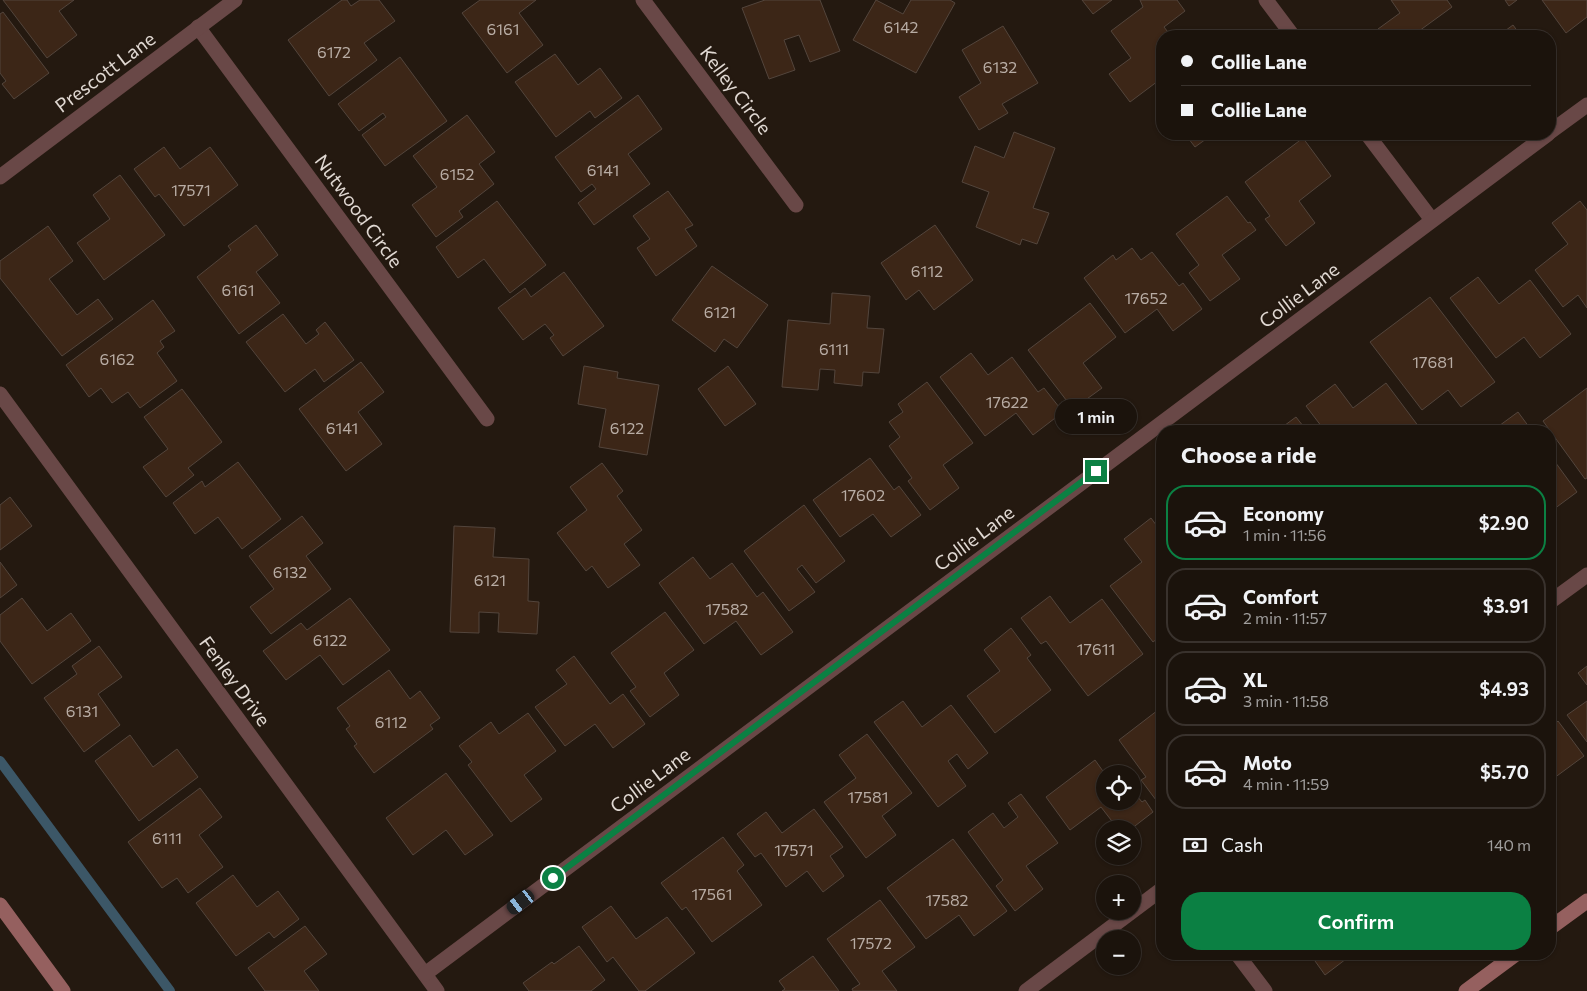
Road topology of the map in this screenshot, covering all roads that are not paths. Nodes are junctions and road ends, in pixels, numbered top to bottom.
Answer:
1 (235, 0) edge
2 (644, 0) edge
3 (1266, 0) edge
4 (198, 27) junction
5 (1288, 30) edge
6 (1587, 105) edge
7 (1556, 128) edge
8 (1372, 140) edge
9 (1540, 140) edge
10 (0, 176) edge
11 (796, 205) dead end
12 (1432, 220) junction
13 (0, 394) edge
14 (487, 418) dead end
15 (1158, 425) edge
16 (1156, 427) edge
17 (1587, 575) edge
18 (1556, 598) edge
19 (1156, 894) edge
20 (1587, 901) edge
21 (0, 905) edge
22 (1556, 924) edge
23 (1241, 960) edge
24 (1508, 960) edge
25 (425, 974) junction
26 (63, 991) edge
27 (438, 991) edge
28 (1026, 991) edge
29 (1265, 991) edge
30 (1466, 991) edge

1 - 4 street, Prescott Lane
2 - 11 street, Kelley Circle
3 - 5 street
4 - 10 street, Prescott Lane
4 - 14 street, Nutwood Circle
6 - 7 street, Collie Lane
8 - 12 street
9 - 12 street, Collie Lane
12 - 15 street, Collie Lane
13 - 25 street, Fenley Drive
16 - 25 street, Collie Lane
17 - 18 street
19 - 28 street
20 - 22 street
21 - 26 street
23 - 29 street
24 - 30 street
25 - 27 street, Fenley Drive

